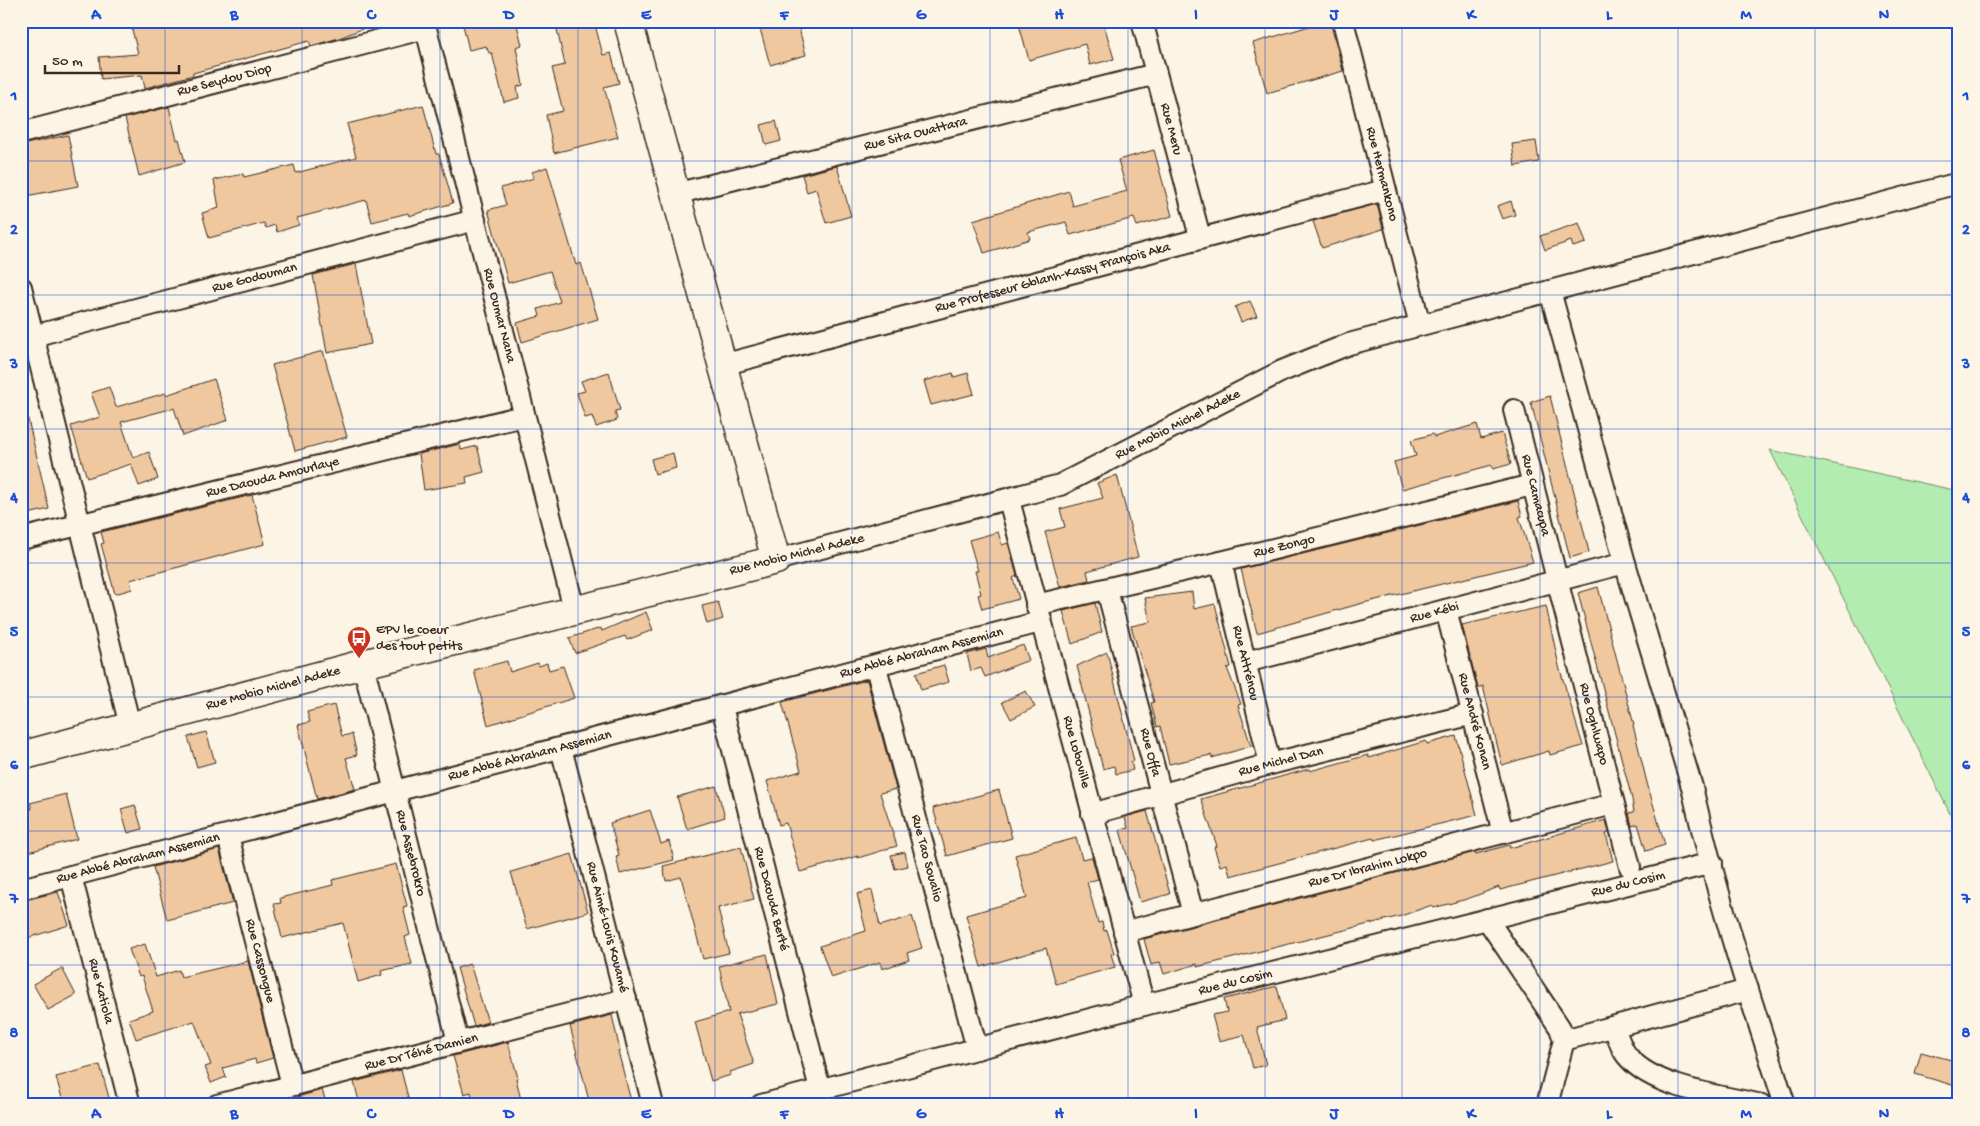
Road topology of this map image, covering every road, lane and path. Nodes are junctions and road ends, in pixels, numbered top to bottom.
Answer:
1 (628, 21) edge
2 (1142, 21) edge
3 (1343, 21) edge
4 (425, 25) edge
5 (1156, 74) junction
6 (21, 133) edge
7 (1959, 183) edge
8 (1385, 190) junction
9 (675, 194) junction
10 (475, 220) junction
11 (1200, 237) junction
12 (21, 287) edge
13 (1550, 291) junction
14 (1420, 325) junction
15 (33, 336) junction
16 (722, 365) junction
17 (1514, 410) dead end
18 (523, 416) junction
19 (1532, 485) junction
20 (1009, 500) junction
21 (81, 525) junction
22 (21, 539) edge
23 (776, 560) junction
24 (1221, 562) junction
25 (1625, 563) junction
26 (1556, 581) junction
27 (1107, 590) junction
28 (574, 610) junction
29 (1446, 610) junction
30 (1038, 614) junction
31 (1246, 662) junction
32 (362, 664) junction
33 (876, 667) junction
34 (722, 707) junction
35 (1473, 714) junction
36 (130, 726) junction
37 (561, 748) junction
38 (21, 756) edge
39 (1270, 764) junction
40 (394, 792) junction
41 (1161, 795) junction
42 (1613, 804) junction
43 (1092, 814) junction
44 (1503, 833) junction
45 (228, 836) junction
46 (1712, 863) junction
47 (1630, 867) dead end
48 (71, 876) junction
49 (21, 889) edge
50 (1193, 914) junction
51 (1487, 919) junction
52 (1124, 932) junction
53 (1748, 990) junction
54 (626, 999) junction
55 (1144, 1005) junction
56 (1614, 1027) junction
57 (1564, 1040) junction
58 (458, 1042) junction
59 (977, 1049) junction
60 (292, 1085) junction
61 (820, 1089) junction
62 (130, 1105) edge
63 (217, 1105) edge
64 (653, 1105) edge
65 (760, 1105) edge
66 (1547, 1105) edge
67 (1762, 1105) edge
68 (1786, 1105) edge

1 - 9 street
2 - 5 street, Rue Meru
3 - 8 street, Rue Hermankono
4 - 6 street, Rue Seydou Diop
4 - 10 street, Rue Oumar Nana
5 - 9 street, Rue Sita Ouattara
5 - 11 street, Rue Meru
7 - 13 street, Rue Mobio Michel Adeke
8 - 11 street, Rue Professeur Gblanh-Kassy François Aka
8 - 14 street, Rue Hermankono
9 - 16 street
10 - 15 street, Rue Godouman
10 - 18 street, Rue Oumar Nana
11 - 16 street, Rue Professeur Gblanh-Kassy François Aka
12 - 15 street
13 - 14 street, Rue Mobio Michel Adeke
13 - 25 street
14 - 20 street, Rue Mobio Michel Adeke
15 - 21 street
16 - 23 street
17 - 19 street, Rue Camacupa
18 - 21 street, Rue Daouda Amourlaye
18 - 28 street, Rue Oumar Nana
19 - 24 street, Rue Zongo
19 - 26 street, Rue Camacupa
20 - 23 street, Rue Mobio Michel Adeke
20 - 30 street, Rue Loboville
21 - 22 street, Rue Daouda Amourlaye
21 - 36 street
23 - 28 street, Rue Mobio Michel Adeke
24 - 27 street, Rue Zongo
24 - 31 street, Rue Attrénou
25 - 26 street, Rue Kébi
25 - 46 street
26 - 29 street, Rue Kébi
26 - 42 street, Rue Oghlwapo
27 - 30 street, Rue Zongo
27 - 41 street, Rue Offa
28 - 32 street, Rue Mobio Michel Adeke
29 - 31 street, Rue Kébi
29 - 35 street, Rue André Konan
30 - 33 street, Rue Abbé Abraham Assemian
30 - 43 street, Rue Loboville
31 - 39 street, Rue Attrénou
32 - 36 street, Rue Mobio Michel Adeke
32 - 40 street, Rue Assebrokro
33 - 34 street, Rue Abbé Abraham Assemian
33 - 59 street, Rue Tao Soualio
34 - 37 street, Rue Abbé Abraham Assemian
34 - 61 street, Rue Daouda Berté
35 - 39 street, Rue Michel Dan
35 - 44 street, Rue André Konan
36 - 38 street, Rue Mobio Michel Adeke
37 - 40 street, Rue Abbé Abraham Assemian
37 - 54 street, Rue Aimé-Louis Kouamé
39 - 41 street, Rue Michel Dan
40 - 45 street, Rue Abbé Abraham Assemian
40 - 58 street, Rue Assebrokro
41 - 43 street, Rue Michel Dan
41 - 50 street, Rue Offa
42 - 44 street, Rue Dr Ibrahim Lokpo
42 - 47 street, Rue Oghlwapo
43 - 52 street, Rue Loboville
44 - 50 street, Rue Dr Ibrahim Lokpo
45 - 48 street, Rue Abbé Abraham Assemian
45 - 60 street, Rue Cassongue
46 - 51 street, Rue du Cosim
46 - 53 street
48 - 49 street, Rue Abbé Abraham Assemian
48 - 62 street, Rue Katiola
50 - 52 street, Rue Dr Ibrahim Lokpo
51 - 55 street, Rue du Cosim
51 - 57 street
52 - 55 street, Rue Loboville
53 - 56 street
53 - 68 street
54 - 58 street, Rue Dr Téhé Damien
54 - 64 street, Rue Aimé-Louis Kouamé
55 - 59 street, Rue du Cosim
56 - 57 street
56 - 67 street
57 - 66 street
58 - 60 street, Rue Dr Téhé Damien
59 - 61 street, Rue du Cosim
60 - 63 street, Rue Dr Téhé Damien
61 - 65 street, Rue du Cosim

